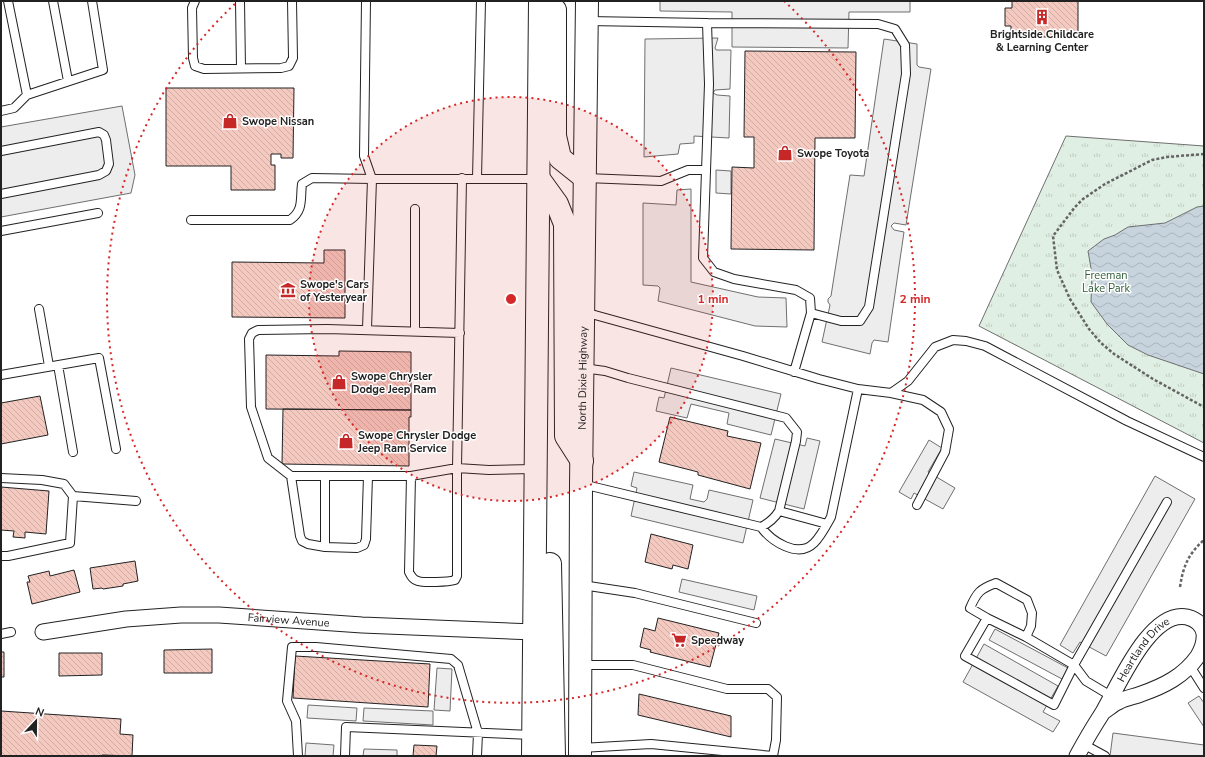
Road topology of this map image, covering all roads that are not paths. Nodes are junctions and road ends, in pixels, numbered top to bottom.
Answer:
1 (8, 1) edge
2 (53, 1) edge
3 (92, 1) edge
4 (195, 1) edge
5 (240, 1) edge
6 (292, 1) edge
7 (366, 1) edge
8 (481, 1) edge
9 (540, 1) edge
10 (555, 1) edge
11 (572, 1) edge
12 (587, 11) edge
13 (707, 22) junction
14 (241, 68) junction
15 (68, 81) junction
16 (27, 95) junction
17 (1, 111) edge
18 (1, 151) edge
19 (585, 168) junction
20 (706, 170) junction
21 (462, 178) junction
22 (477, 178) junction
23 (539, 178) junction
24 (372, 179) junction
25 (1, 194) edge
26 (415, 209) dead end
27 (98, 213) dead end
28 (191, 220) dead end
29 (1, 231) edge
30 (39, 309) dead end
31 (584, 312) junction
32 (811, 313) junction
33 (367, 329) junction
34 (415, 331) junction
35 (460, 333) junction
36 (54, 366) junction
37 (583, 368) junction
38 (794, 372) junction
39 (1, 375) edge
40 (858, 389) junction
41 (538, 393) junction
42 (891, 393) junction
43 (116, 449) dead end
44 (73, 452) dead end
45 (1204, 457) edge
46 (582, 461) junction
47 (458, 468) junction
48 (536, 469) junction
49 (291, 476) junction
50 (325, 476) junction
51 (368, 476) junction
52 (411, 476) junction
53 (1, 478) edge
54 (581, 484) junction
55 (73, 496) junction
56 (136, 501) dead end
57 (1167, 502) dead end
58 (917, 505) dead end
59 (779, 512) junction
60 (827, 524) junction
61 (761, 527) junction
62 (325, 547) junction
63 (1, 556) edge
64 (581, 585) junction
65 (987, 618) junction
66 (756, 623) dead end
67 (11, 632) dead end
68 (43, 632) dead end
69 (535, 632) junction
70 (1, 634) edge
71 (1026, 637) junction
72 (581, 665) junction
73 (1074, 665) junction
74 (1190, 666) junction
75 (1204, 688) edge
76 (1111, 696) junction
77 (1103, 712) junction
78 (478, 733) junction
79 (533, 746) edge
80 (1080, 750) edge
81 (580, 752) edge
82 (298, 756) edge
83 (345, 756) edge
84 (477, 756) edge
85 (554, 756) edge
86 (1105, 756) edge

1 - 16 lane
2 - 15 lane
3 - 15 lane
4 - 14 lane
5 - 14 lane
6 - 14 lane
7 - 24 lane
8 - 22 lane
9 - 23 main road
10 - 19 main road
11 - 19 main road
12 - 13 lane
12 - 19 main road, North Dixie Highway
13 - 20 lane
13 - 32 lane
15 - 16 lane
16 - 17 lane
18 - 25 lane
19 - 20 lane
19 - 31 main road, North Dixie Highway
20 - 32 lane
21 - 22 lane
21 - 24 lane
21 - 35 lane
22 - 23 lane
23 - 41 main road
23 - 46 main road
24 - 28 lane
24 - 33 lane
26 - 34 lane
27 - 29 lane
30 - 36 lane
31 - 37 main road, North Dixie Highway
31 - 38 lane
32 - 38 lane
33 - 34 lane
33 - 49 lane
34 - 35 lane
35 - 47 lane
36 - 39 lane
36 - 43 lane
36 - 44 lane
37 - 46 main road, North Dixie Highway
37 - 59 lane
38 - 40 lane
40 - 42 lane
40 - 60 lane
41 - 48 main road
41 - 85 main road
42 - 45 lane
42 - 58 lane
46 - 54 main road, North Dixie Highway
47 - 48 lane
47 - 52 lane
47 - 52 lane
48 - 69 main road
49 - 50 lane
49 - 62 lane
50 - 51 lane
50 - 62 lane
51 - 52 lane
51 - 62 lane
53 - 55 lane
54 - 61 lane
54 - 64 main road, North Dixie Highway
55 - 56 lane
55 - 63 lane
57 - 73 lane
59 - 60 lane
59 - 61 lane
60 - 61 lane
64 - 66 lane
64 - 72 main road, North Dixie Highway
65 - 71 lane
65 - 71 lane
65 - 73 lane
67 - 70 lane
68 - 69 street, Fairview Avenue
69 - 79 main road
71 - 73 lane
72 - 81 main road, North Dixie Highway
72 - 81 lane
73 - 76 lane
74 - 75 lane
74 - 76 street, Heartland Drive
74 - 77 street, Heartland Drive
76 - 77 street, Heartland Drive
77 - 80 street, Heartland Drive
78 - 79 lane
78 - 82 lane
78 - 83 lane
78 - 84 lane
80 - 86 lane

